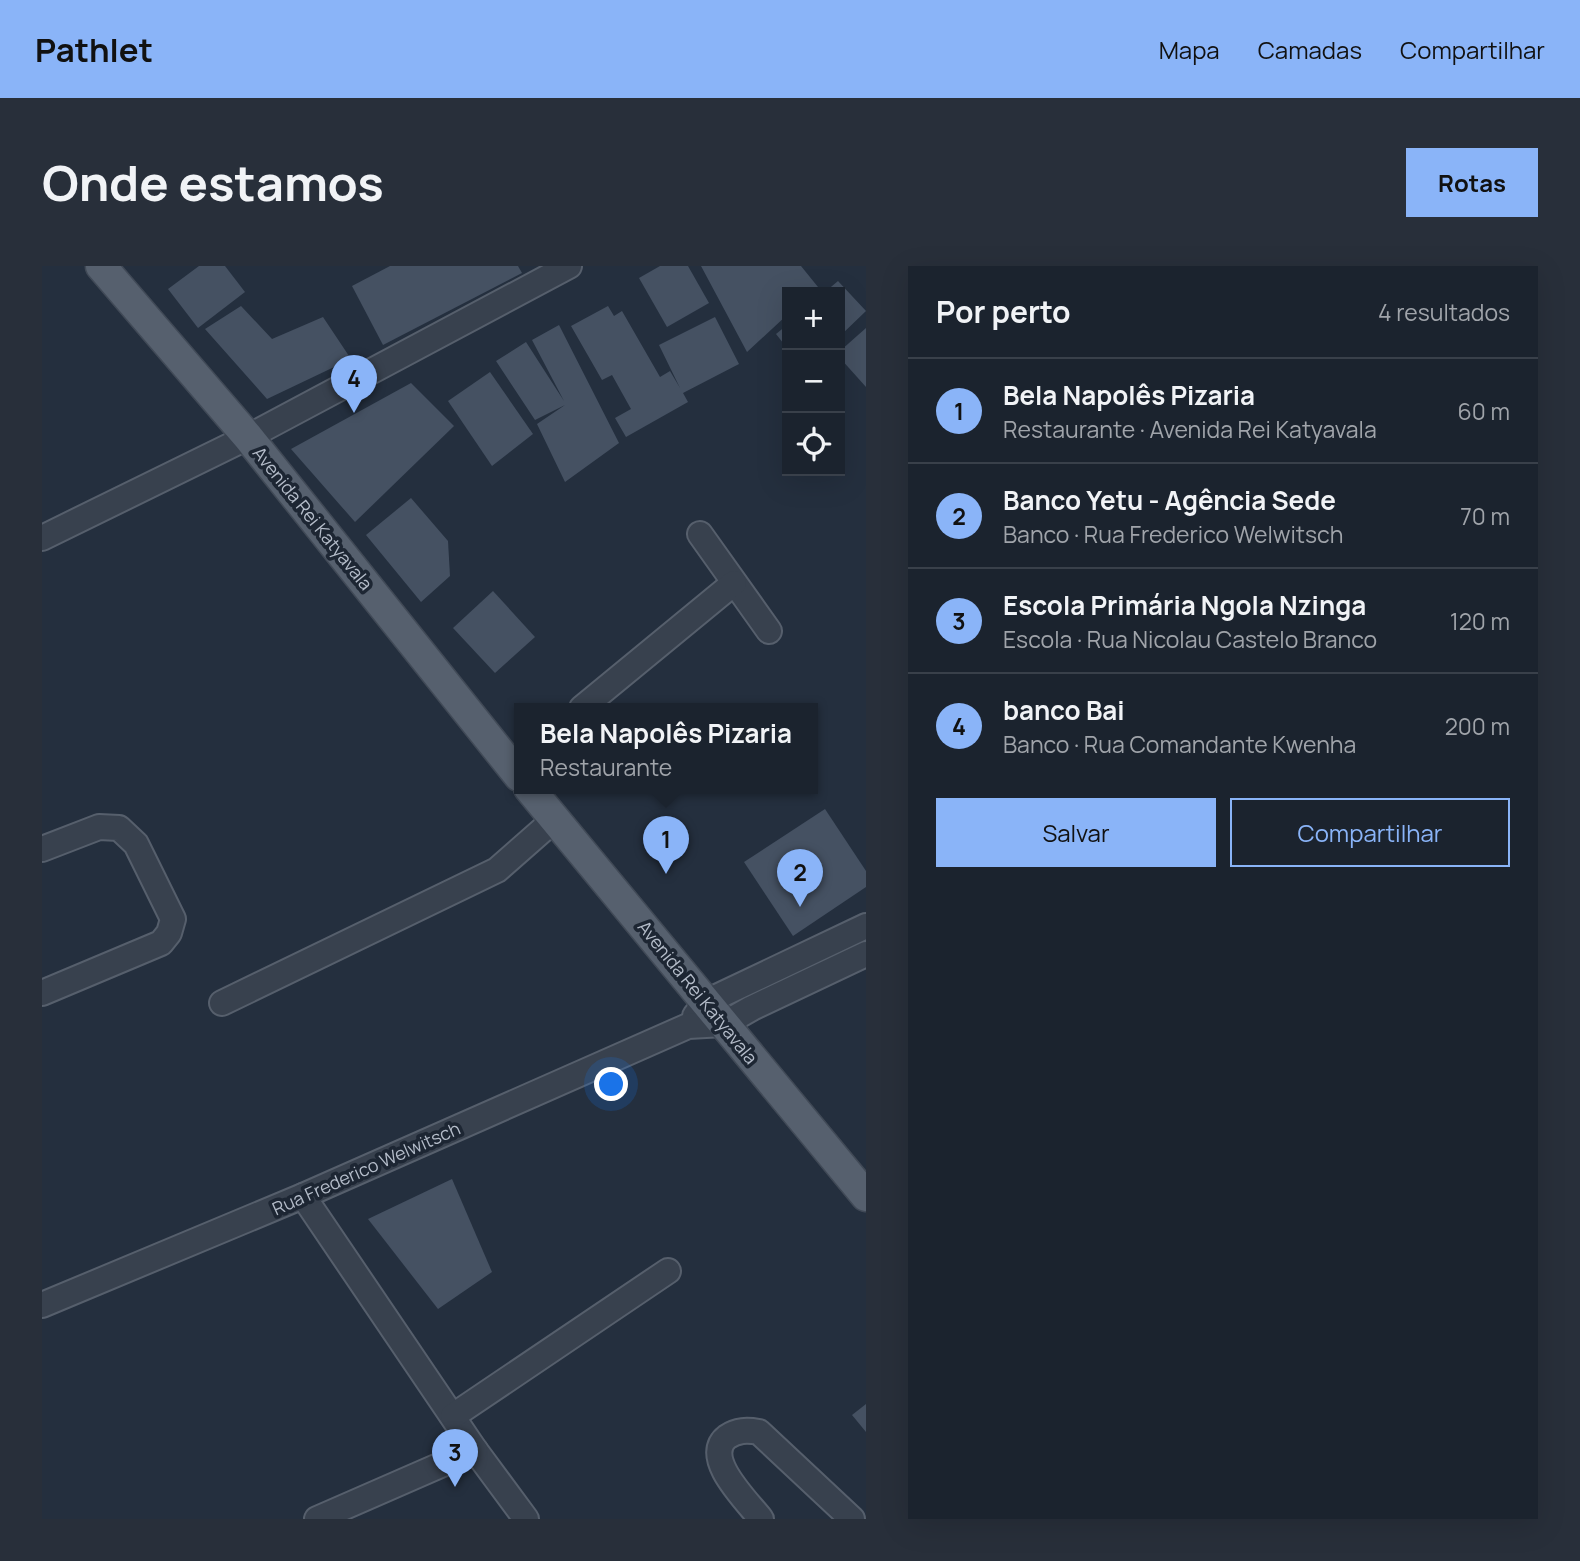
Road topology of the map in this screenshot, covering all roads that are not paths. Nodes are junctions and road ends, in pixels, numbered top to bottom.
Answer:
1 (101, 266) edge
2 (569, 266) edge
3 (542, 273) edge
4 (248, 437) junction
5 (700, 534) dead end
6 (42, 538) edge
7 (734, 583) junction
8 (769, 631) dead end
9 (588, 703) edge
10 (514, 765) edge
11 (536, 794) edge
12 (555, 819) junction
13 (42, 849) edge
14 (866, 926) edge
15 (866, 954) edge
16 (42, 993) edge
17 (222, 1003) dead end
18 (715, 1013) junction
19 (303, 1196) junction
20 (866, 1196) edge
21 (668, 1271) dead end
22 (42, 1305) edge
23 (453, 1416) junction
24 (475, 1450) junction
25 (317, 1519) edge
26 (526, 1519) edge
27 (761, 1519) edge
28 (852, 1519) edge

1 - 4 main road, Avenida Rei Katyavala
2 - 3 street
3 - 4 street
4 - 6 street
4 - 10 main road, Avenida Rei Katyavala
5 - 7 street
7 - 8 street
7 - 9 street
11 - 12 main road, Avenida Rei Katyavala
12 - 17 street
12 - 18 main road, Avenida Rei Katyavala
13 - 16 street
14 - 18 street, Rua Frederico Welwitsch
15 - 18 street, Rua Frederico Welwitsch
18 - 19 street, Rua Frederico Welwitsch
18 - 20 main road, Avenida Rei Katyavala
19 - 22 street, Rua Frederico Welwitsch
19 - 23 street
21 - 23 street
23 - 24 street
24 - 25 street
24 - 26 street
27 - 28 street

